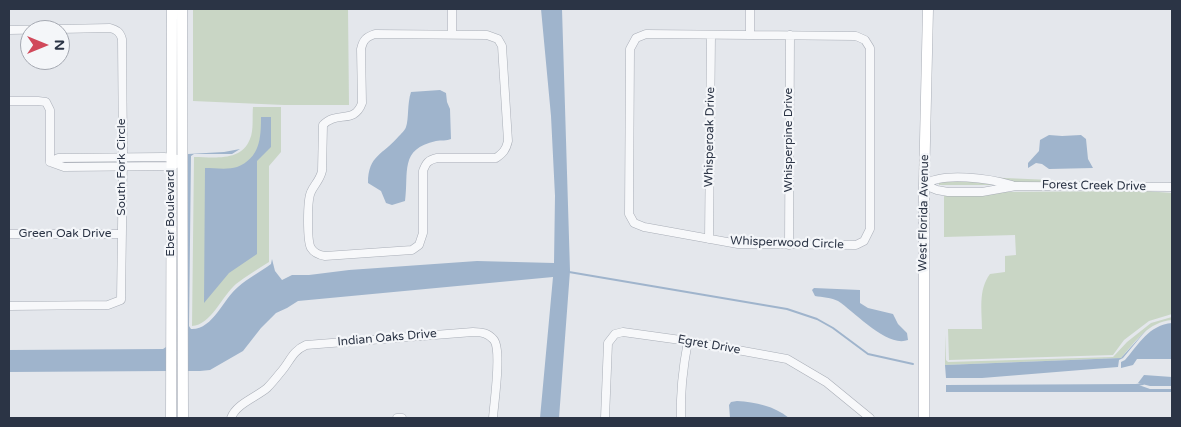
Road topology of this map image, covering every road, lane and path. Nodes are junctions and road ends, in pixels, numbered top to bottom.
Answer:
1 (172, 9) edge
2 (182, 9) edge
3 (452, 9) edge
4 (750, 9) edge
5 (928, 9) edge
6 (9, 30) edge
7 (452, 34) junction
8 (710, 34) junction
9 (750, 35) junction
10 (790, 36) junction
11 (9, 101) edge
12 (123, 157) junction
13 (183, 160) junction
14 (50, 162) junction
15 (171, 162) junction
16 (123, 167) junction
17 (924, 185) junction
18 (1016, 186) junction
19 (1172, 187) edge
20 (9, 234) edge
21 (122, 234) junction
22 (709, 239) junction
23 (789, 245) junction
24 (9, 306) edge
25 (688, 341) junction
26 (171, 418) edge
27 (183, 418) edge
28 (231, 418) edge
29 (398, 418) edge
30 (402, 418) edge
31 (493, 418) edge
32 (605, 418) edge
33 (681, 418) edge
34 (870, 418) edge
35 (924, 418) edge

1 - 15 street, Eber Boulevard
2 - 13 street, Eber Boulevard
3 - 7 street
4 - 9 street
5 - 17 street, West Florida Avenue
6 - 12 street, South Fork Circle
7 - 7 street
8 - 9 street, Whisperwood Circle
8 - 22 street, Whisperoak Drive
8 - 22 street, Whisperwood Circle
9 - 10 street, Whisperwood Circle
10 - 23 street, Whisperpine Drive
10 - 23 street, Whisperwood Circle
11 - 14 street
12 - 14 street
12 - 15 street
12 - 16 street, South Fork Circle
13 - 15 street
13 - 27 street, Eber Boulevard
14 - 16 street
15 - 16 street
15 - 26 street, Eber Boulevard
16 - 21 street, South Fork Circle
17 - 18 street, Forest Creek Drive
17 - 18 street, Forest Creek Drive
17 - 35 street, West Florida Avenue
18 - 19 street, Forest Creek Drive
20 - 21 street, Green Oak Drive
21 - 24 street, South Fork Circle
22 - 23 street, Whisperwood Circle
25 - 32 street, Egret Drive
25 - 33 street
25 - 34 street, Egret Drive
28 - 31 street, Indian Oaks Drive
29 - 30 street

